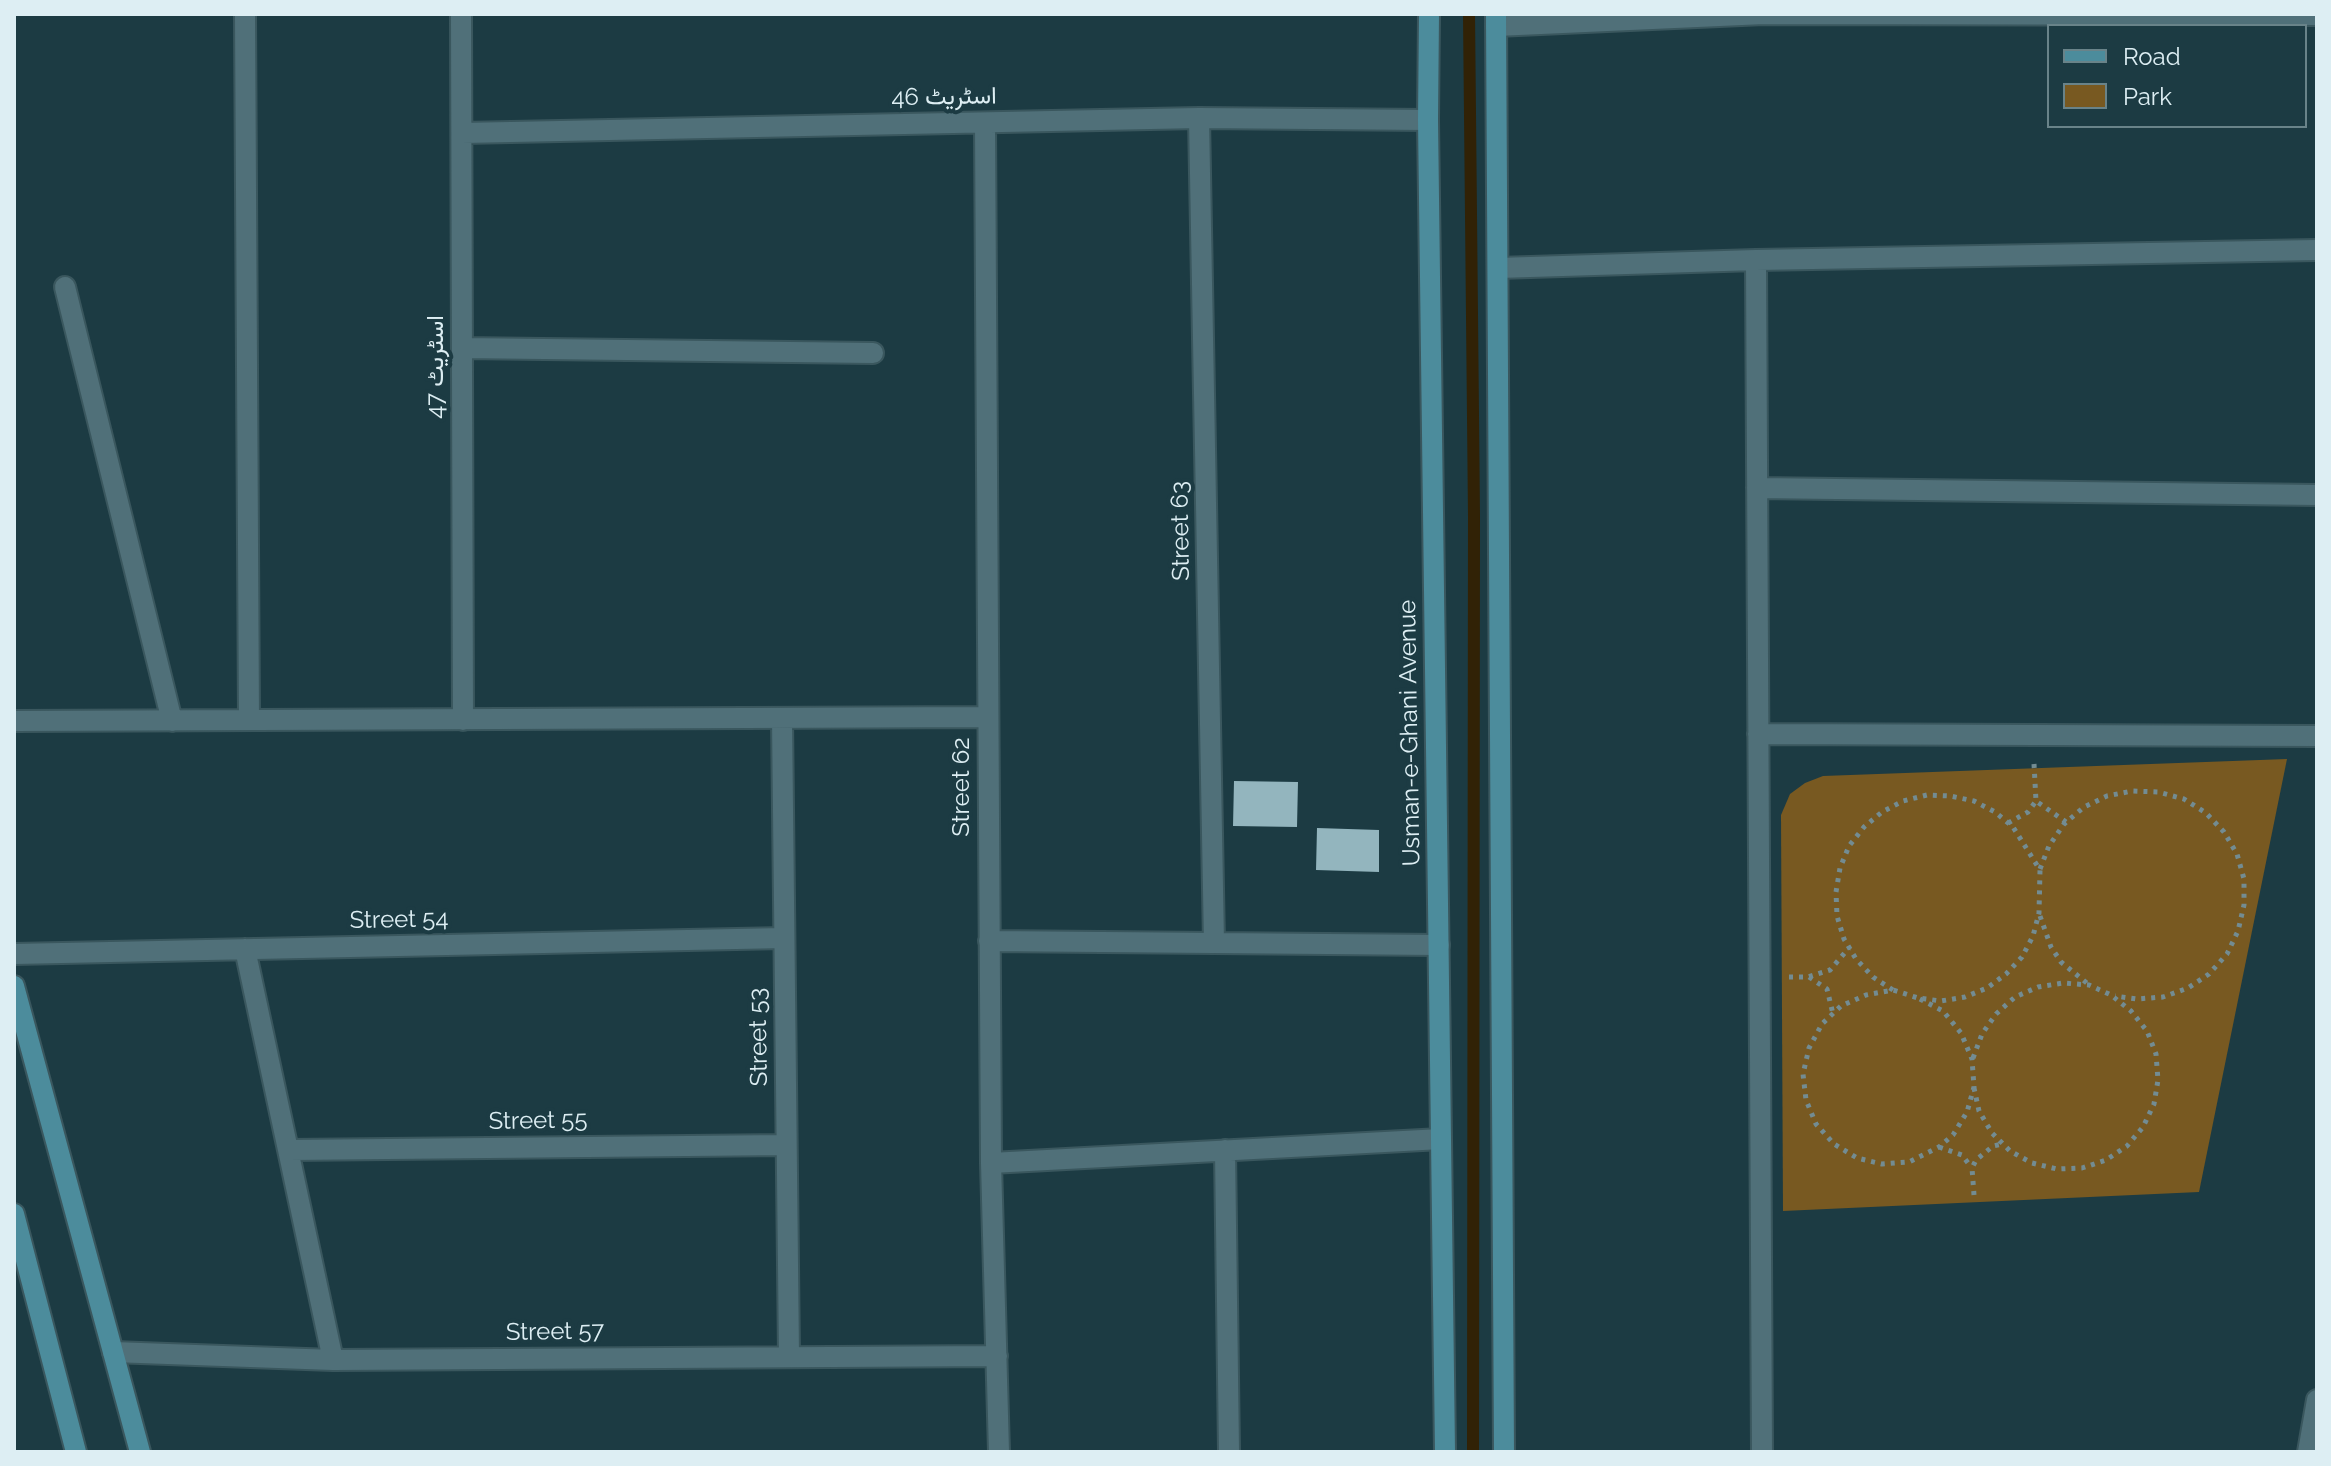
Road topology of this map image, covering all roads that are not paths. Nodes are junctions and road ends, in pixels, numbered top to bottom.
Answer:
1 (245, 14) edge
2 (461, 14) edge
3 (1429, 14) edge
4 (1764, 14) edge
5 (2317, 15) edge
6 (1496, 20) edge
7 (1199, 118) junction
8 (1428, 120) junction
9 (985, 123) junction
10 (462, 133) junction
11 (2317, 250) edge
12 (1756, 260) junction
13 (1498, 268) junction
14 (65, 287) dead end
15 (462, 348) junction
16 (873, 353) dead end
17 (1757, 488) junction
18 (2317, 495) edge
19 (988, 717) junction
20 (782, 718) junction
21 (249, 720) junction
22 (463, 720) junction
23 (14, 721) edge
24 (172, 721) junction
25 (1758, 734) junction
26 (2317, 736) edge
27 (784, 938) junction
28 (989, 941) junction
29 (1214, 943) junction
30 (1439, 945) junction
31 (245, 949) junction
32 (14, 954) edge
33 (14, 986) edge
34 (1441, 1139) junction
35 (786, 1145) junction
36 (289, 1150) junction
37 (1225, 1150) junction
38 (991, 1163) junction
39 (14, 1214) edge
40 (113, 1352) junction
41 (789, 1356) junction
42 (997, 1356) junction
43 (333, 1360) junction
44 (2317, 1400) edge
45 (76, 1452) edge
46 (140, 1452) edge
47 (999, 1452) edge
48 (1229, 1452) edge
49 (1445, 1452) edge
50 (1504, 1452) edge
51 (1762, 1452) edge
52 (2308, 1452) edge

1 - 21 street
2 - 10 street, اسٹریٹ 47
3 - 8 main road, Usman-e-Ghani Avenue
4 - 5 street
4 - 6 street
6 - 13 main road
7 - 8 street, اسٹریٹ 46
7 - 9 street, اسٹریٹ 46
7 - 29 street, Street 63
8 - 30 main road, Usman-e-Ghani Avenue
9 - 10 street, اسٹریٹ 46
9 - 19 street, Street 62
10 - 15 street, اسٹریٹ 47
11 - 12 street
12 - 13 street
12 - 17 street
13 - 50 main road
14 - 24 street
15 - 16 street
15 - 22 street, اسٹریٹ 47
17 - 18 street
17 - 25 street
19 - 20 street
19 - 28 street, Street 62
20 - 22 street
20 - 27 street, Street 53
21 - 22 street
21 - 24 street
23 - 24 street
25 - 26 street
25 - 51 street
27 - 31 street, Street 54
27 - 35 street, Street 53
28 - 29 street
28 - 38 street, Street 62
29 - 30 street
30 - 34 main road, Usman-e-Ghani Avenue
31 - 32 street, Street 54
31 - 36 street
33 - 40 main road
34 - 37 street
34 - 49 main road, Usman-e-Ghani Avenue
35 - 36 street, Street 55
35 - 41 street, Street 53
36 - 43 street
37 - 38 street
37 - 48 street
38 - 42 street, Street 62
39 - 45 main road
40 - 43 street, Street 57
40 - 46 main road
41 - 42 street, Street 57
41 - 43 street, Street 57
42 - 47 street, Street 62
44 - 52 street

